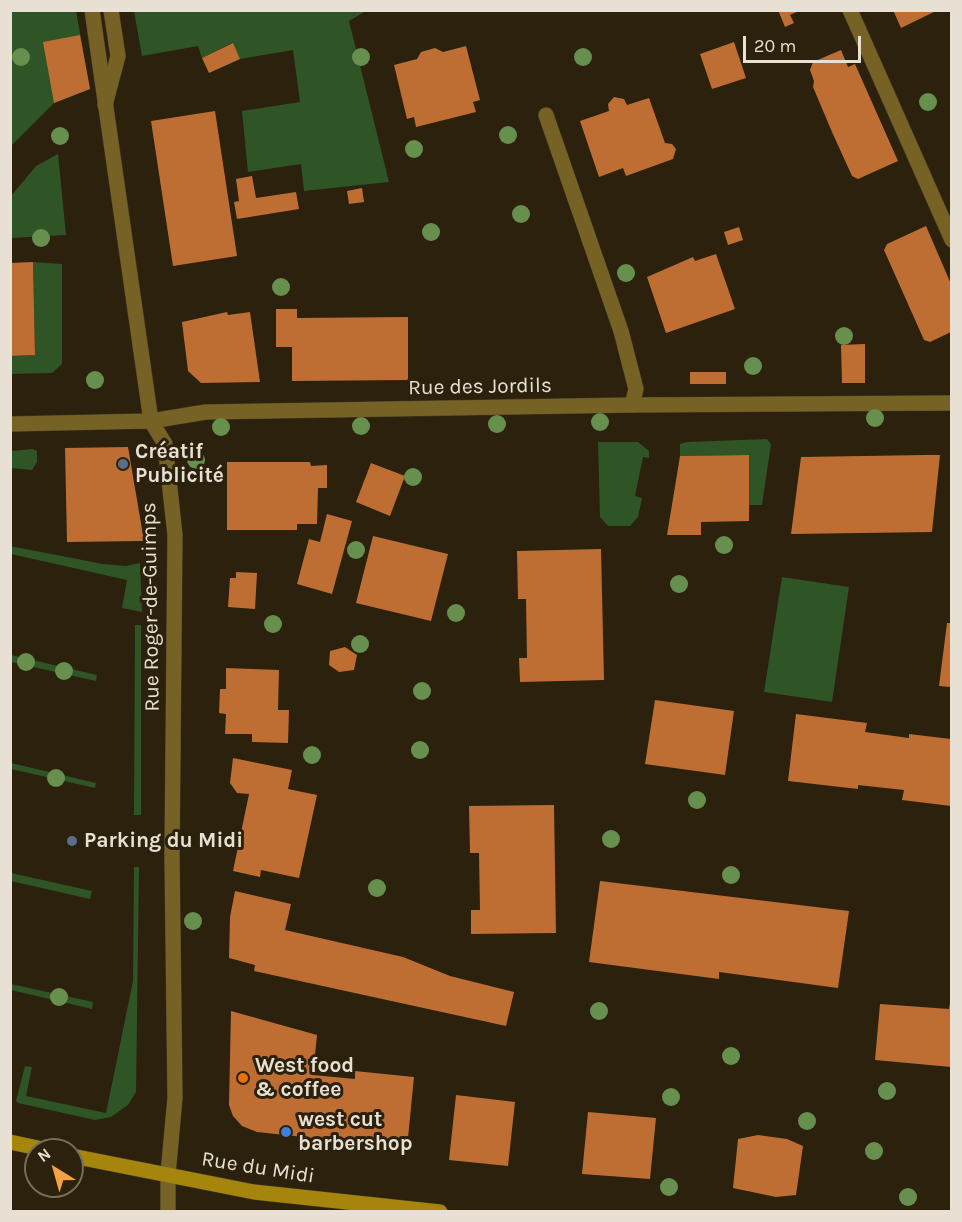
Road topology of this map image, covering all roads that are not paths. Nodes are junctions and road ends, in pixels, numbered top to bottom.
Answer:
1 (92, 10) edge
2 (111, 10) edge
3 (850, 10) edge
4 (104, 108) junction
5 (546, 115) dead end
6 (951, 240) edge
7 (951, 403) edge
8 (632, 405) junction
9 (151, 421) junction
10 (10, 424) edge
11 (84, 1158) edge
12 (168, 1174) junction
13 (168, 1212) edge
14 (440, 1212) edge

1 - 4 street, Rue Roger-de-Guimps
2 - 4 street
3 - 6 street
4 - 9 street, Rue Roger-de-Guimps
5 - 8 street
7 - 8 street, Rue des Jordils
8 - 9 street, Rue des Jordils
9 - 10 street, Rue des Jordils
9 - 12 street, Rue Roger-de-Guimps
11 - 12 main road, Rue du Midi
12 - 13 street, Rue Roger-de-Guimps
12 - 14 main road, Rue du Midi

